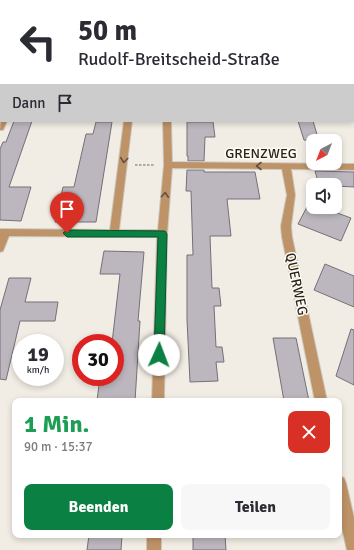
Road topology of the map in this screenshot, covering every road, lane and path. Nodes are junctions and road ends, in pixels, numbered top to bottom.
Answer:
1 (128, 122) edge
2 (167, 122) edge
3 (123, 165) junction
4 (168, 165) junction
5 (286, 166) junction
6 (354, 167) edge
7 (3, 233) edge
8 (114, 234) junction
9 (162, 234) junction
10 (0, 248) edge
11 (158, 398) edge
12 (320, 398) edge
13 (342, 496) edge
14 (154, 538) edge
15 (154, 550) edge
16 (354, 550) edge

1 -> 3 street
2 - 4 street
3 - 4 path
3 - 8 street
5 -> 4 street, GRENZWEG
9 -> 4 street
5 - 6 street, GRENZWEG
5 - 12 street, QUERWEG
7 - 8 street
7 - 10 street
8 - 9 street
9 - 11 street
13 - 16 street
14 - 15 street

